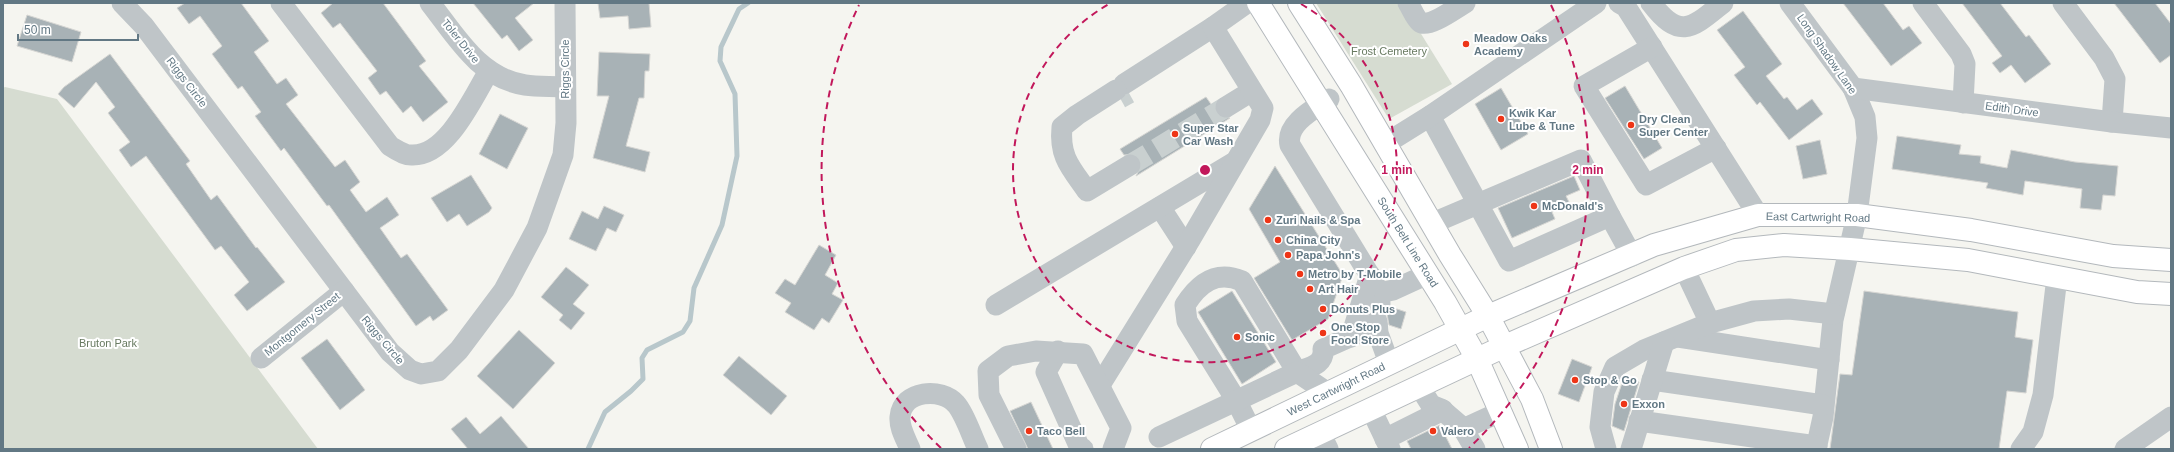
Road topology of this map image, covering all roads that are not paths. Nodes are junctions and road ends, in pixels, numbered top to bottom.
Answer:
1 (122, 3) edge
2 (281, 3) edge
3 (430, 3) edge
4 (565, 3) edge
5 (1247, 3) edge
6 (1258, 3) edge
7 (1299, 3) edge
8 (1408, 3) edge
9 (1465, 3) edge
10 (1596, 3) edge
11 (1619, 3) edge
12 (1651, 3) edge
13 (1723, 3) edge
14 (1790, 3) edge
15 (1923, 3) edge
16 (2063, 3) edge
17 (1213, 27) junction
18 (1652, 47) junction
19 (489, 71) junction
20 (565, 87) junction
21 (1853, 88) junction
22 (1252, 91) junction
23 (1326, 101) junction
24 (1963, 103) junction
25 (1226, 107) tunnel mouth
26 (1430, 116) junction
27 (2112, 122) junction
28 (2171, 128) edge
29 (1385, 144) junction
30 (1716, 148) junction
31 (1236, 162) junction
32 (1130, 165) tunnel mouth
33 (1480, 204) junction
34 (1160, 207) junction
35 (1758, 215) junction
36 (1857, 215) junction
37 (1610, 216) junction
38 (1433, 223) junction
39 (1186, 247) junction
40 (1850, 249) junction
41 (1632, 256) junction
42 (2171, 260) edge
43 (1684, 268) junction
44 (1428, 274) junction
45 (2057, 277) junction
46 (344, 291) junction
47 (2171, 294) edge
48 (1376, 303) junction
49 (996, 305) dead end
50 (1834, 314) junction
51 (1488, 316) junction
52 (1710, 323) junction
53 (1460, 329) junction
54 (1351, 337) junction
55 (1671, 340) junction
56 (1505, 346) junction
57 (1058, 351) junction
58 (261, 358) dead end
59 (1477, 359) junction
60 (1829, 360) junction
61 (1389, 364) junction
62 (1296, 372) junction
63 (1652, 380) junction
64 (1100, 385) junction
65 (1419, 386) junction
66 (1328, 393) junction
67 (1236, 400) junction
68 (1823, 404) junction
69 (1371, 409) junction
70 (1443, 410) junction
71 (1500, 412) junction
72 (2171, 417) edge
73 (1640, 421) junction
74 (1463, 429) junction
75 (1251, 430) junction
76 (1159, 437) dead end
77 (1324, 441) edge
78 (1387, 444) edge
79 (1816, 447) edge
80 (910, 449) edge
81 (978, 449) edge
82 (1016, 449) edge
83 (1083, 449) edge
84 (1113, 449) edge
85 (1212, 449) edge
86 (1286, 449) edge
87 (1475, 449) edge
88 (1517, 449) edge
89 (1551, 449) edge
90 (1606, 449) edge
91 (1631, 449) edge
92 (2020, 449) edge
93 (2125, 449) edge

1 - 46 street, Riggs Circle
2 - 19 street
3 - 19 street, Toler Drive
4 - 20 street, Riggs Circle
5 - 17 street
6 - 23 main road
7 - 29 main road
8 - 9 street
10 - 26 street
11 - 18 street
12 - 13 street
14 - 21 street, Long Shadow Lane
15 - 24 street
16 - 27 street
17 - 22 street
17 - 32 street
18 - 30 street
18 - 30 street
19 - 20 street, Toler Drive
20 - 46 street, Riggs Circle
21 - 24 street, Edith Drive
21 - 36 street, Long Shadow Lane
22 - 25 street
22 - 31 street
23 - 29 main road
23 - 44 main road, South Belt Line Road
23 - 48 street
24 - 27 street, Edith Drive
26 - 29 street
26 - 33 street
27 - 28 street, Edith Drive
29 - 38 main road
30 - 35 street
31 - 34 street
31 - 39 street
33 - 37 street
33 - 37 street
33 - 38 street
34 - 39 street
34 - 49 street
35 - 36 main road, East Cartwright Road
35 - 41 main road, East Cartwright Road
36 - 40 street, Long Shadow Lane
36 - 42 main road, East Cartwright Road
37 - 41 street
38 - 51 main road
39 - 64 street
40 - 43 main road
40 - 45 main road
40 - 50 street, Long Shadow Lane
41 - 51 main road, East Cartwright Road
43 - 52 street
43 - 56 main road
44 - 48 street
44 - 53 main road, South Belt Line Road
45 - 47 main road
45 - 92 street
46 - 58 street, Montgomery Street
48 - 54 street
48 - 54 street
48 - 61 street
50 - 52 street
50 - 60 street, Long Shadow Lane
51 - 53 main road, East Cartwright Road
51 - 56 main road
52 - 55 street
53 - 59 main road, South Belt Line Road
53 - 61 main road, West Cartwright Road
54 - 62 street
55 - 60 street
55 - 63 street
55 - 90 street
56 - 59 main road
56 - 89 main road
57 - 64 street
57 - 82 street
57 - 83 street
59 - 65 main road
59 - 71 main road, South Belt Line Road
60 - 68 street, Long Shadow Lane
61 - 66 main road, West Cartwright Road
62 - 66 street
62 - 67 street
62 - 67 street
63 - 68 street
63 - 73 street
64 - 84 street
65 - 69 main road
65 - 70 street
66 - 75 main road, West Cartwright Road
67 - 75 street
67 - 76 street
68 - 79 street, Long Shadow Lane
69 - 77 main road
69 - 78 street
70 - 74 street
70 - 78 street
71 - 74 street
71 - 88 main road, South Belt Line Road
72 - 93 street
73 - 79 street
73 - 91 street
74 - 87 street
75 - 85 main road, West Cartwright Road
77 - 86 main road
80 - 81 street

